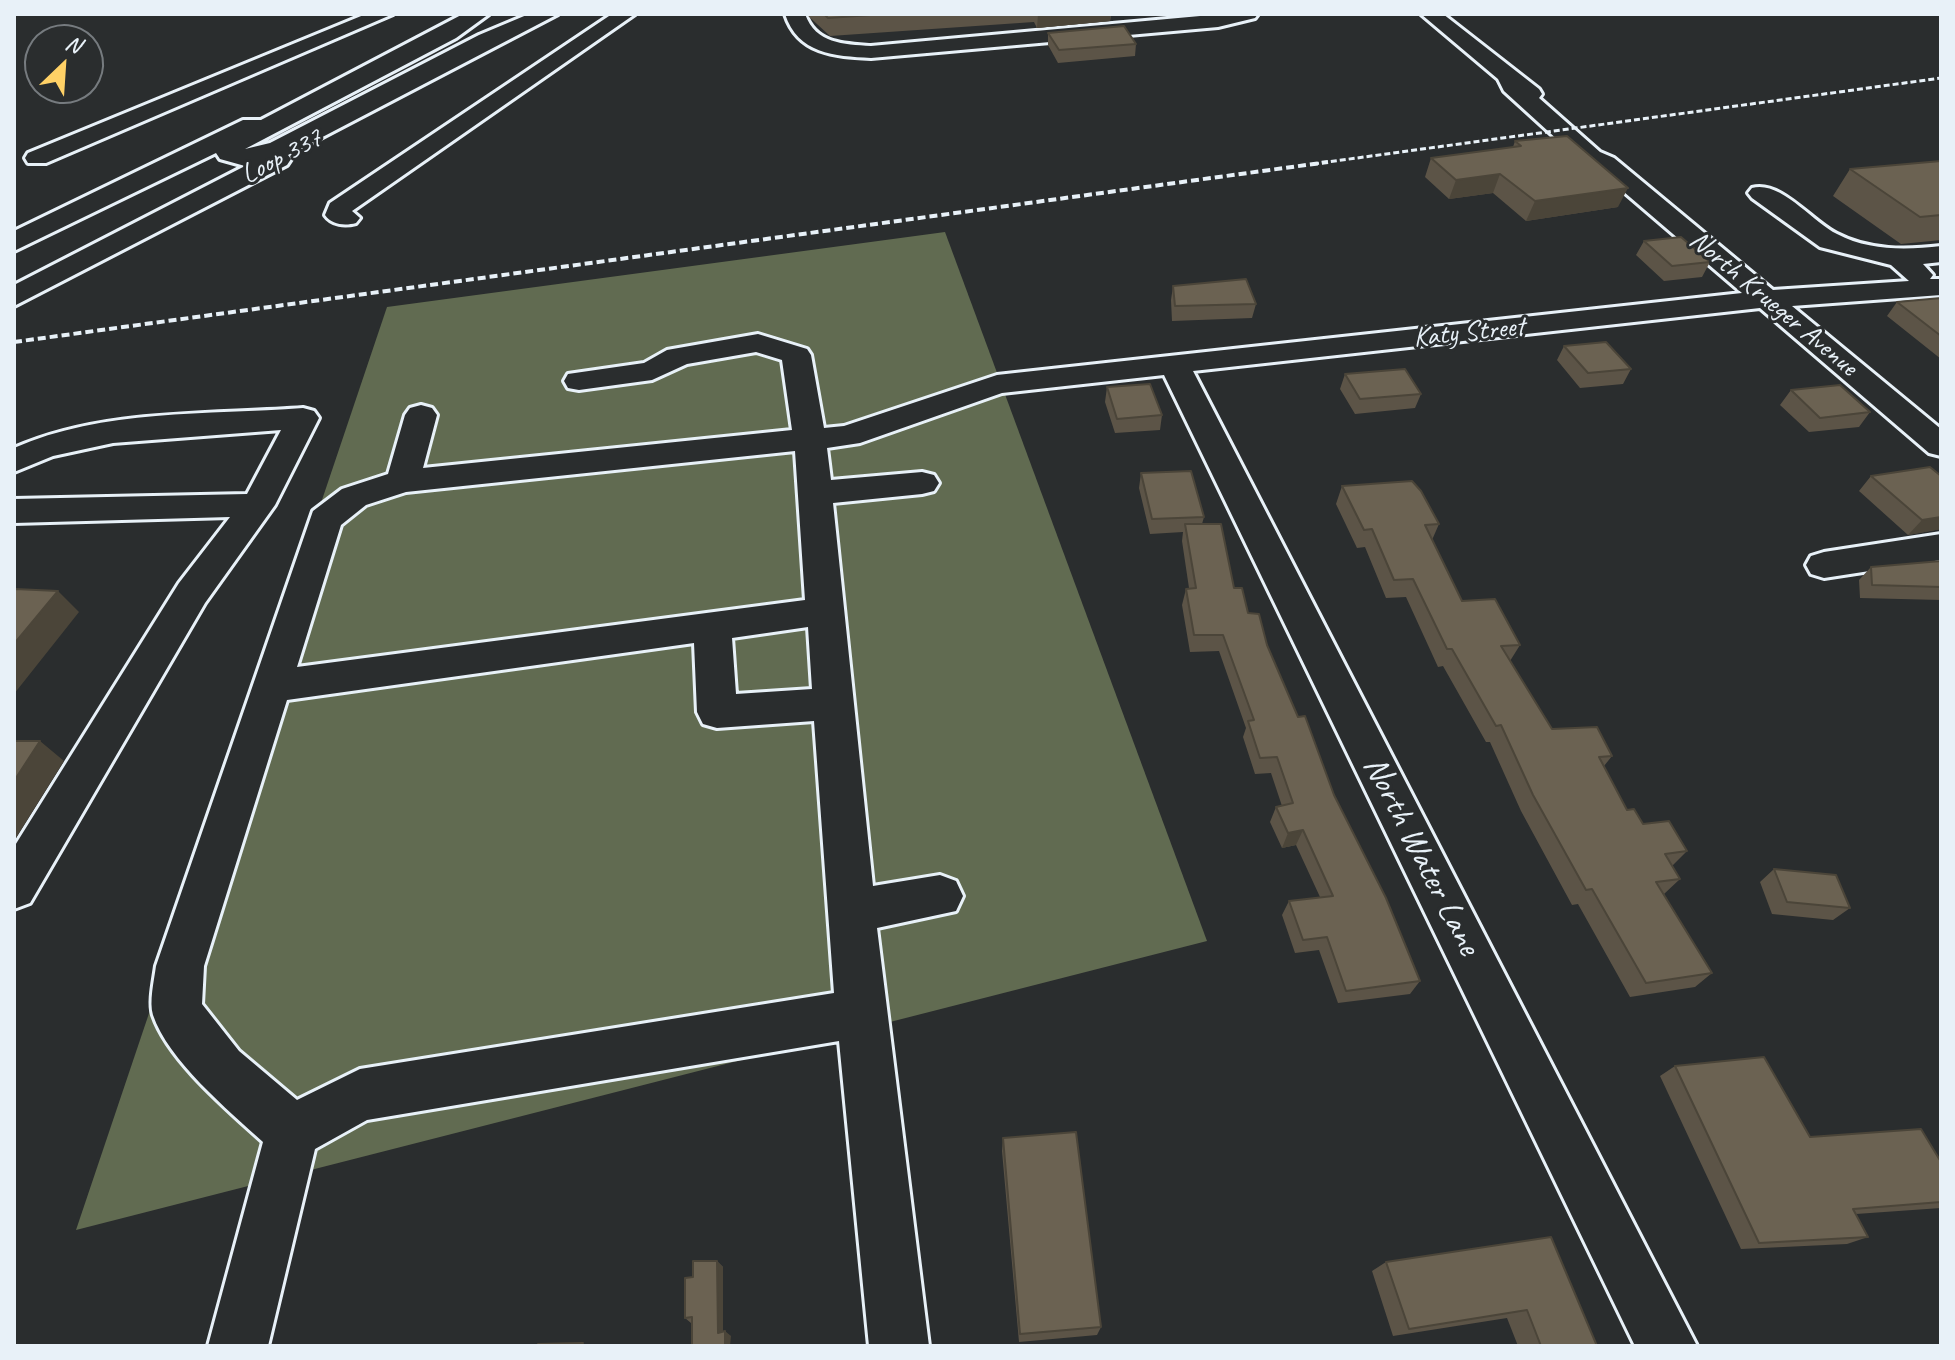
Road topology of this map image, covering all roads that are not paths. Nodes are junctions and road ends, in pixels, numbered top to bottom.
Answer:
1 (383, 14) edge
2 (475, 14) edge
3 (547, 14) edge
4 (625, 14) edge
5 (795, 14) edge
6 (1248, 14) edge
7 (1431, 14) edge
8 (37, 158) dead end
9 (1761, 193) dead end
10 (347, 218) dead end
11 (14, 242) edge
12 (1941, 254) edge
13 (1901, 259) junction
14 (1938, 288) edge
15 (17, 296) edge
16 (1768, 299) junction
17 (1175, 366) junction
18 (579, 381) dead end
19 (421, 415) dead end
20 (810, 439) junction
21 (1941, 446) edge
22 (14, 461) edge
23 (403, 481) junction
24 (922, 483) dead end
25 (815, 493) junction
26 (258, 505) junction
27 (14, 511) edge
28 (1941, 547) edge
29 (1824, 565) dead end
30 (825, 611) junction
31 (712, 627) junction
32 (271, 686) junction
33 (833, 704) junction
34 (14, 888) edge
35 (940, 896) dead end
36 (852, 911) junction
37 (861, 1013) junction
38 (292, 1132) junction
39 (238, 1346) edge
40 (899, 1346) edge
41 (1667, 1346) edge

1 - 8 street
2 - 3 main road
2 - 11 main road, Loop 337
3 - 15 main road, Loop 337
4 - 10 street
5 - 6 street
7 - 16 street, North Krueger Avenue
9 - 13 street
12 - 13 street
13 - 14 street
14 - 16 street, Katy Street
16 - 17 street, Katy Street
16 - 21 street, North Krueger Avenue
17 - 20 street, Katy Street
17 - 41 street, North Water Lane
18 - 20 street
19 - 23 street
20 - 23 street, Katy Street
20 - 25 street
22 - 26 street
23 - 32 street, Katy Street
24 - 25 street
25 - 30 street
26 - 27 street
26 - 34 street
28 - 29 street
30 - 31 street
30 - 33 street
31 - 32 street
31 - 33 street
32 - 38 street, Katy Street
33 - 36 street
35 - 36 street
36 - 37 street
37 - 38 street
37 - 40 street
38 - 39 street

